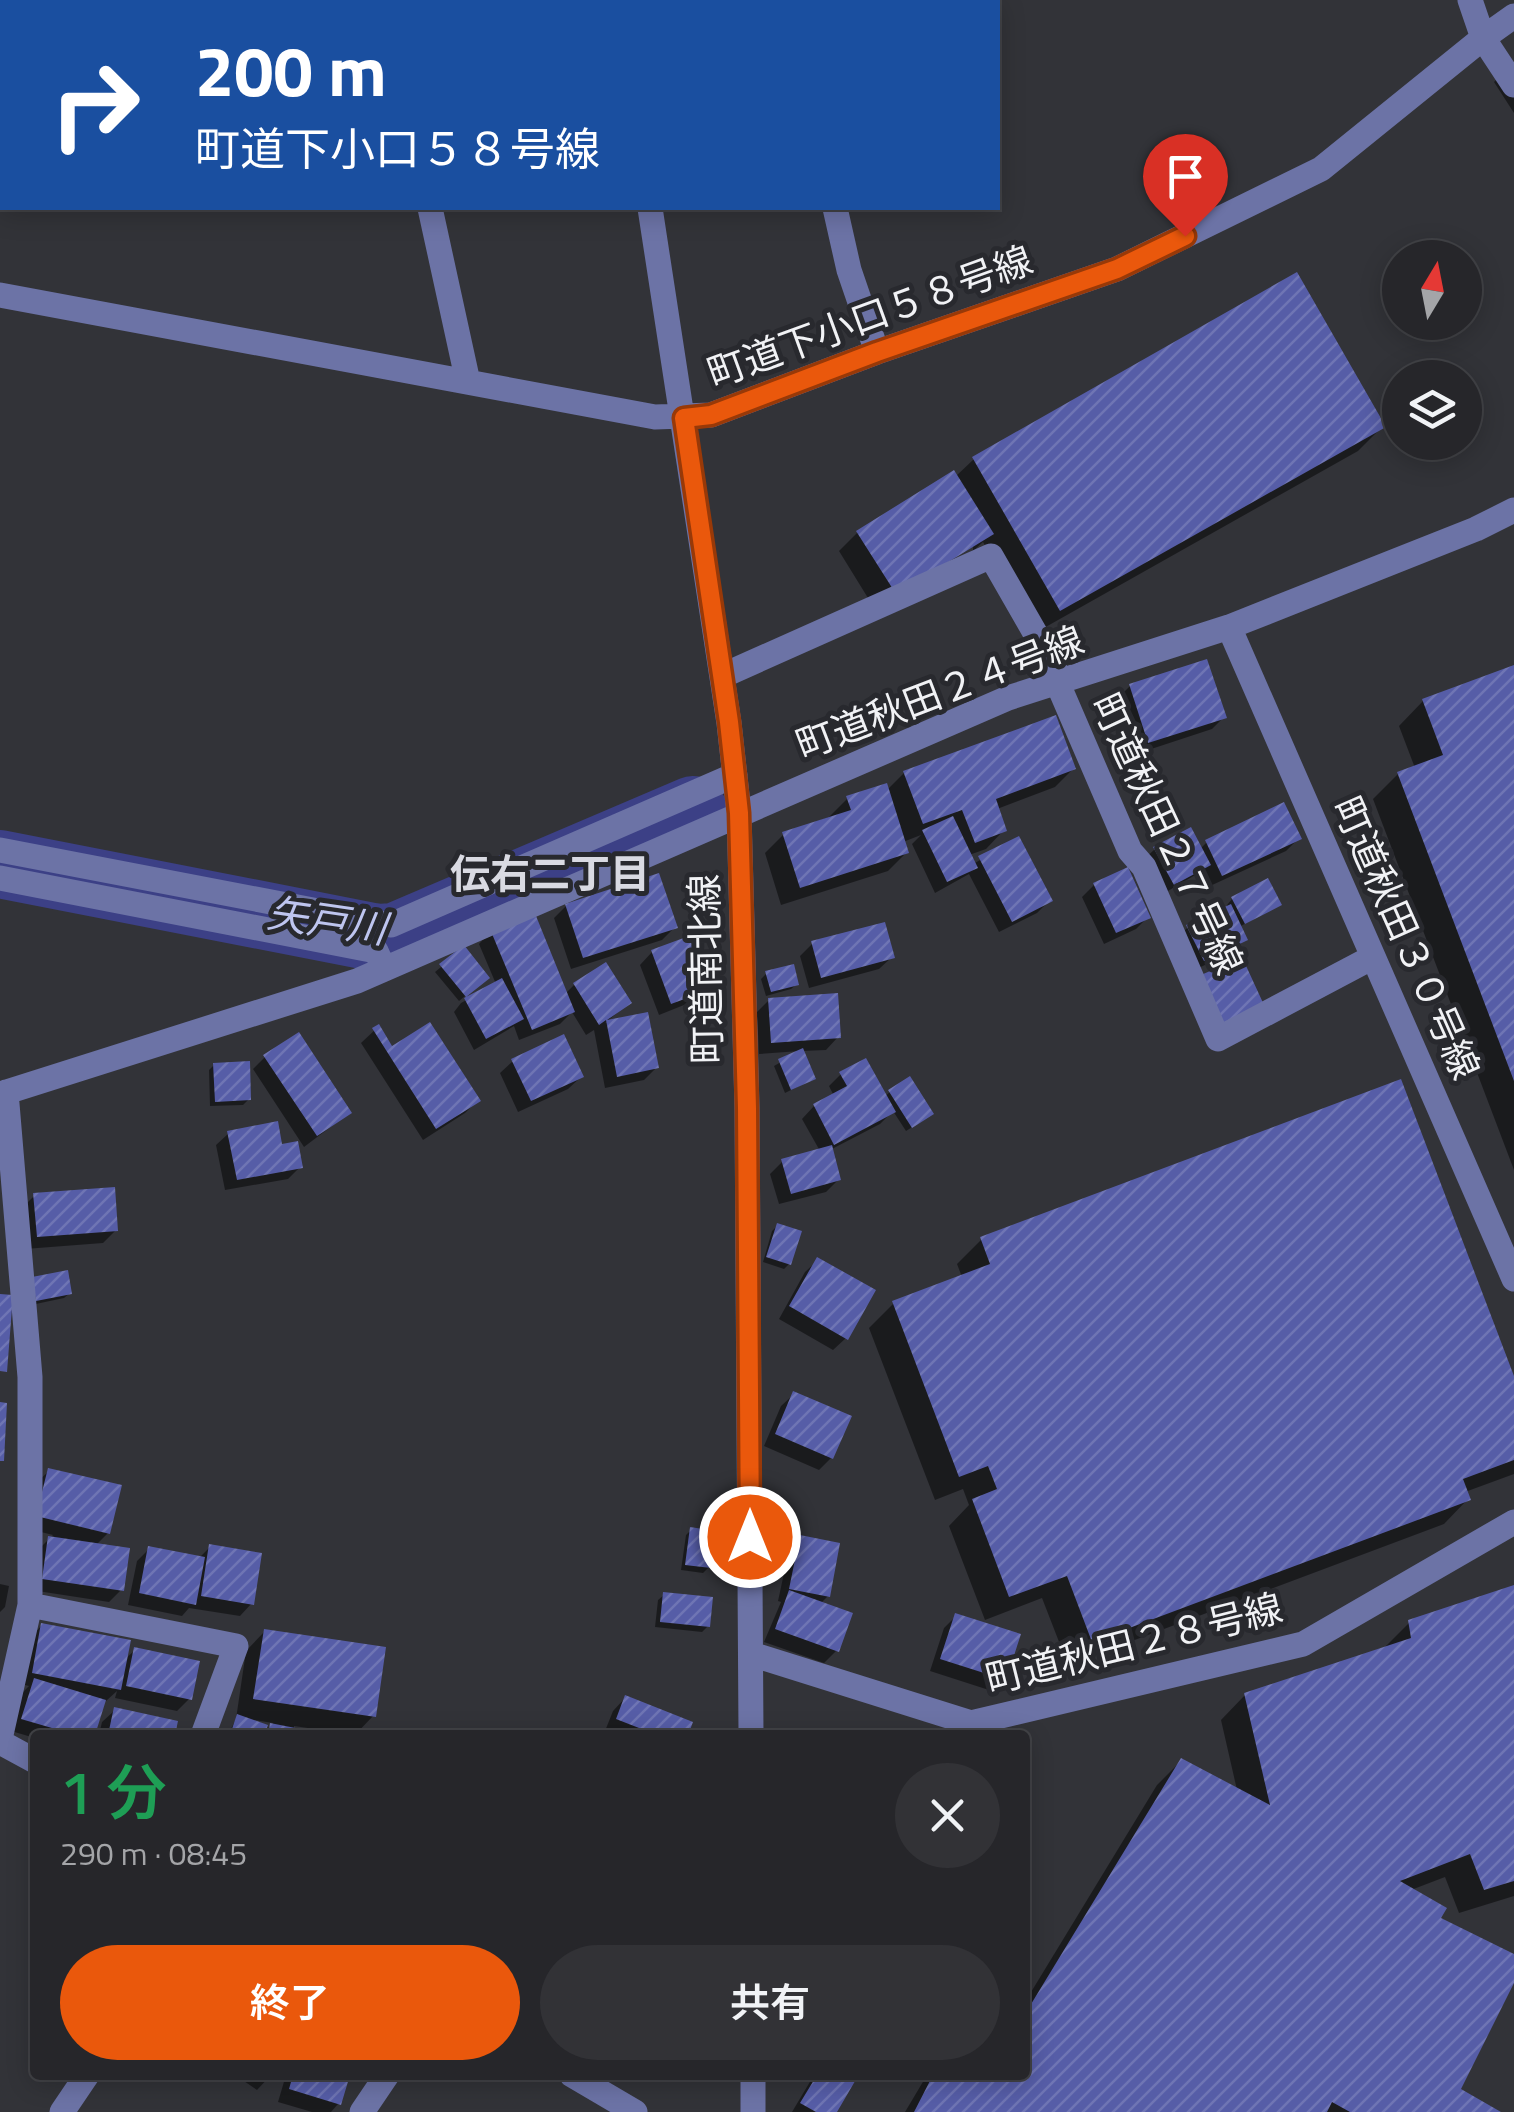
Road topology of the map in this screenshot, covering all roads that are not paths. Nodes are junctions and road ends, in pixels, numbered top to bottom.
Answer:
1 (1470, 0) edge
2 (1514, 16) edge
3 (1483, 38) junction
4 (1514, 85) edge
5 (430, 210) edge
6 (650, 210) edge
7 (835, 210) edge
8 (0, 295) edge
9 (877, 352) junction
10 (468, 382) junction
11 (684, 418) junction
12 (1514, 510) edge
13 (1228, 627) junction
14 (722, 676) junction
15 (1058, 684) junction
16 (735, 775) junction
17 (739, 813) junction
18 (0, 850) edge
19 (0, 878) edge
20 (1373, 958) junction
21 (384, 969) junction
22 (3, 1093) edge
23 (1514, 1279) edge
24 (1514, 1522) edge
25 (30, 1605) junction
26 (751, 1654) junction
27 (206, 1730) edge
28 (752, 1730) edge
29 (0, 1740) edge
30 (30, 1758) edge
31 (83, 2080) edge
32 (384, 2080) edge
33 (580, 2080) edge
34 (752, 2080) edge
35 (62, 2112) edge
36 (362, 2112) edge
37 (634, 2112) edge
38 (752, 2112) edge

1 - 3 street
2 - 3 street, 町道下小口５８号線
3 - 4 street
3 - 9 street, 町道下小口５８号線
5 - 10 street
6 - 11 street, 町道南北線
7 - 9 street
8 - 10 street, 町道下小口５８号線
9 - 11 street, 町道下小口５８号線
10 - 11 street, 町道下小口５８号線
11 - 14 street, 町道南北線
12 - 13 street, 町道秋田２４号線
13 - 15 street, 町道秋田２４号線
13 - 20 street, 町道秋田３０号線
14 - 15 street, 町道秋田２７号線
14 - 16 street, 町道南北線
15 - 17 street, 町道秋田２４号線
15 - 20 street, 町道秋田２７号線
16 - 17 street, 町道南北線
16 - 18 street
17 - 21 street, 町道秋田２４号線
17 - 26 street, 町道南北線
19 - 21 street
20 - 23 street, 町道秋田３０号線
21 - 22 street, 町道秋田２４号線
22 - 25 street
24 - 26 street, 町道秋田２８号線
25 - 27 street
25 - 29 street
26 - 28 street, 町道南北線
29 - 30 street
31 - 35 street
32 - 36 street
33 - 37 street
34 - 38 street

